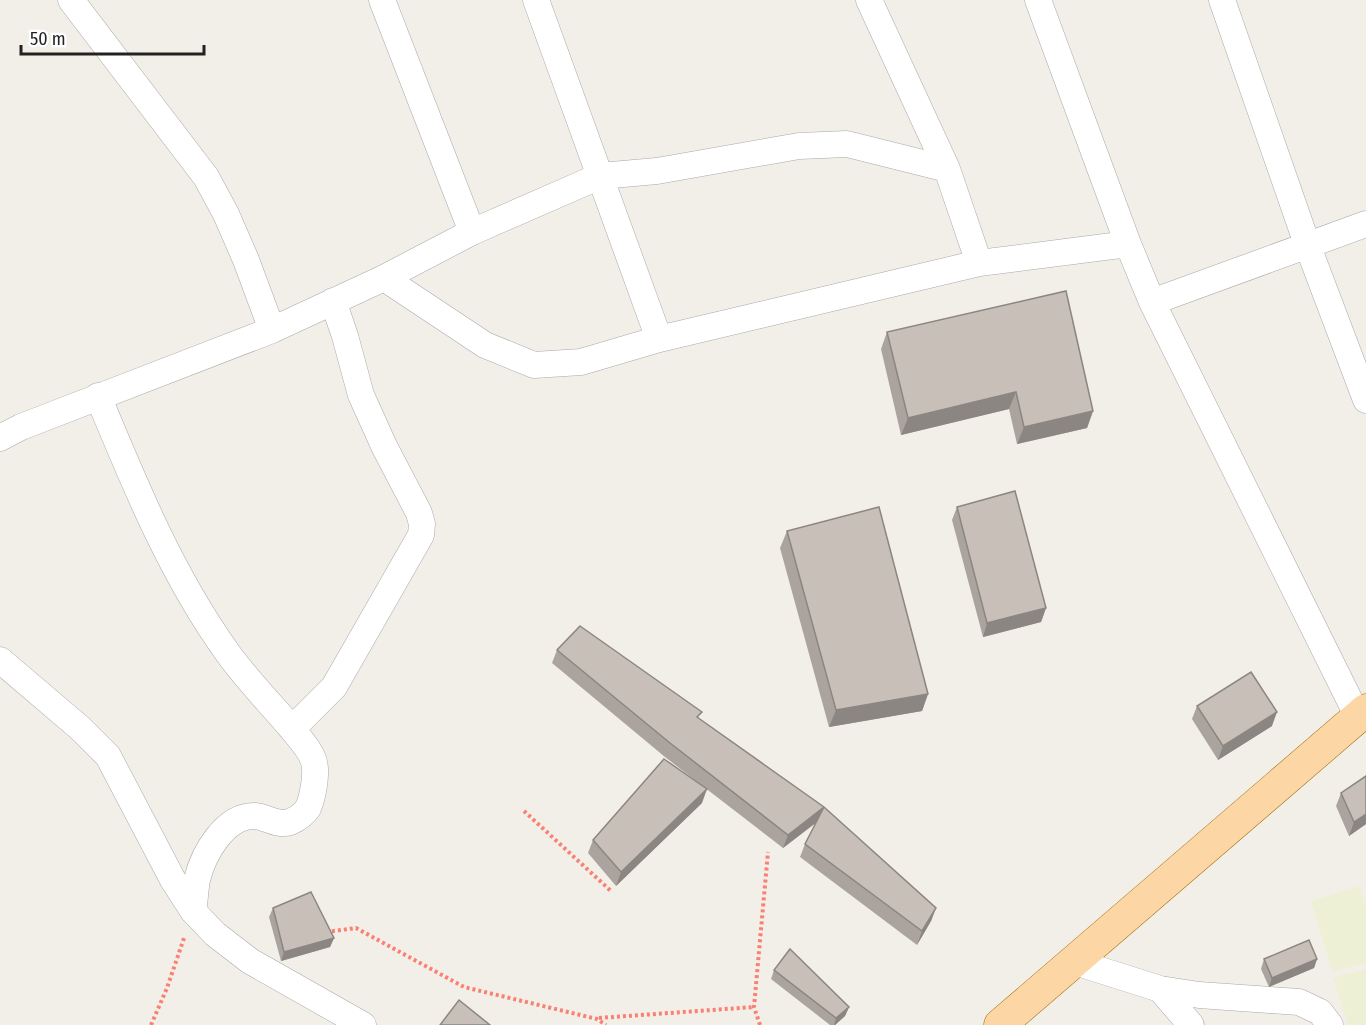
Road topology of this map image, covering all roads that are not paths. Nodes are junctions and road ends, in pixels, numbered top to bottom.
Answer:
1 (71, 0) edge
2 (382, 0) edge
3 (536, 0) edge
4 (869, 0) edge
5 (1038, 0) edge
6 (1222, 0) edge
7 (947, 169) junction
8 (600, 176) junction
9 (1366, 224) edge
10 (471, 232) junction
11 (1128, 244) junction
12 (1307, 244) junction
13 (979, 263) junction
14 (384, 278) junction
15 (333, 301) junction
16 (1152, 302) junction
17 (272, 330) junction
18 (659, 339) junction
19 (98, 396) junction
20 (1366, 400) edge
21 (0, 438) edge
22 (0, 660) edge
23 (1362, 714) edge
24 (292, 729) junction
25 (193, 911) junction
26 (1075, 963) junction
27 (1160, 989) junction
28 (1004, 1023) edge
29 (363, 1025) edge
30 (1191, 1025) edge
31 (1330, 1025) edge

1 - 17 street
2 - 10 street
3 - 8 street
4 - 7 street
5 - 11 street
6 - 12 street
7 - 8 street
7 - 13 street
8 - 10 street
8 - 18 street
9 - 12 street
10 - 14 street
11 - 13 street
11 - 16 street
12 - 16 street
12 - 20 street
13 - 18 street
14 - 15 street
14 - 18 street
15 - 17 street
15 - 24 street
16 - 23 street
17 - 19 street
19 - 21 street
19 - 24 street
22 - 25 street
23 - 26 main road
24 - 25 street
25 - 29 street
26 - 27 street
26 - 28 main road
27 - 30 street
27 - 31 street

